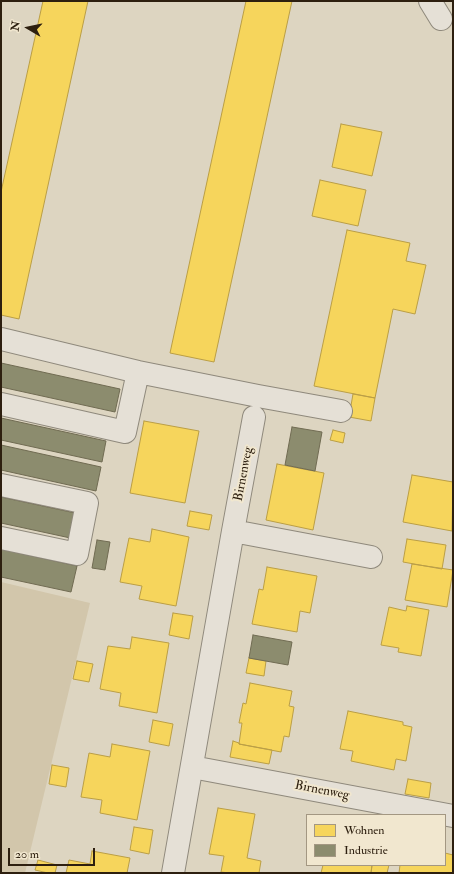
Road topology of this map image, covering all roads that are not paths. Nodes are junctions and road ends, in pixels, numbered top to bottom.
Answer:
1 (430, 1) edge
2 (441, 19) dead end
3 (1, 339) edge
4 (138, 372) junction
5 (1, 404) edge
6 (341, 411) dead end
7 (254, 417) dead end
8 (1, 485) edge
9 (233, 531) junction
10 (1, 538) edge
11 (371, 557) dead end
12 (192, 767) junction
13 (442, 814) edge
14 (173, 873) edge

1 - 2 street
3 - 4 street
4 - 5 street
4 - 6 street
7 - 9 street, Birnenweg
8 - 10 street
9 - 11 street
9 - 12 street, Birnenweg
12 - 13 street, Birnenweg
12 - 14 street, Birnenweg

